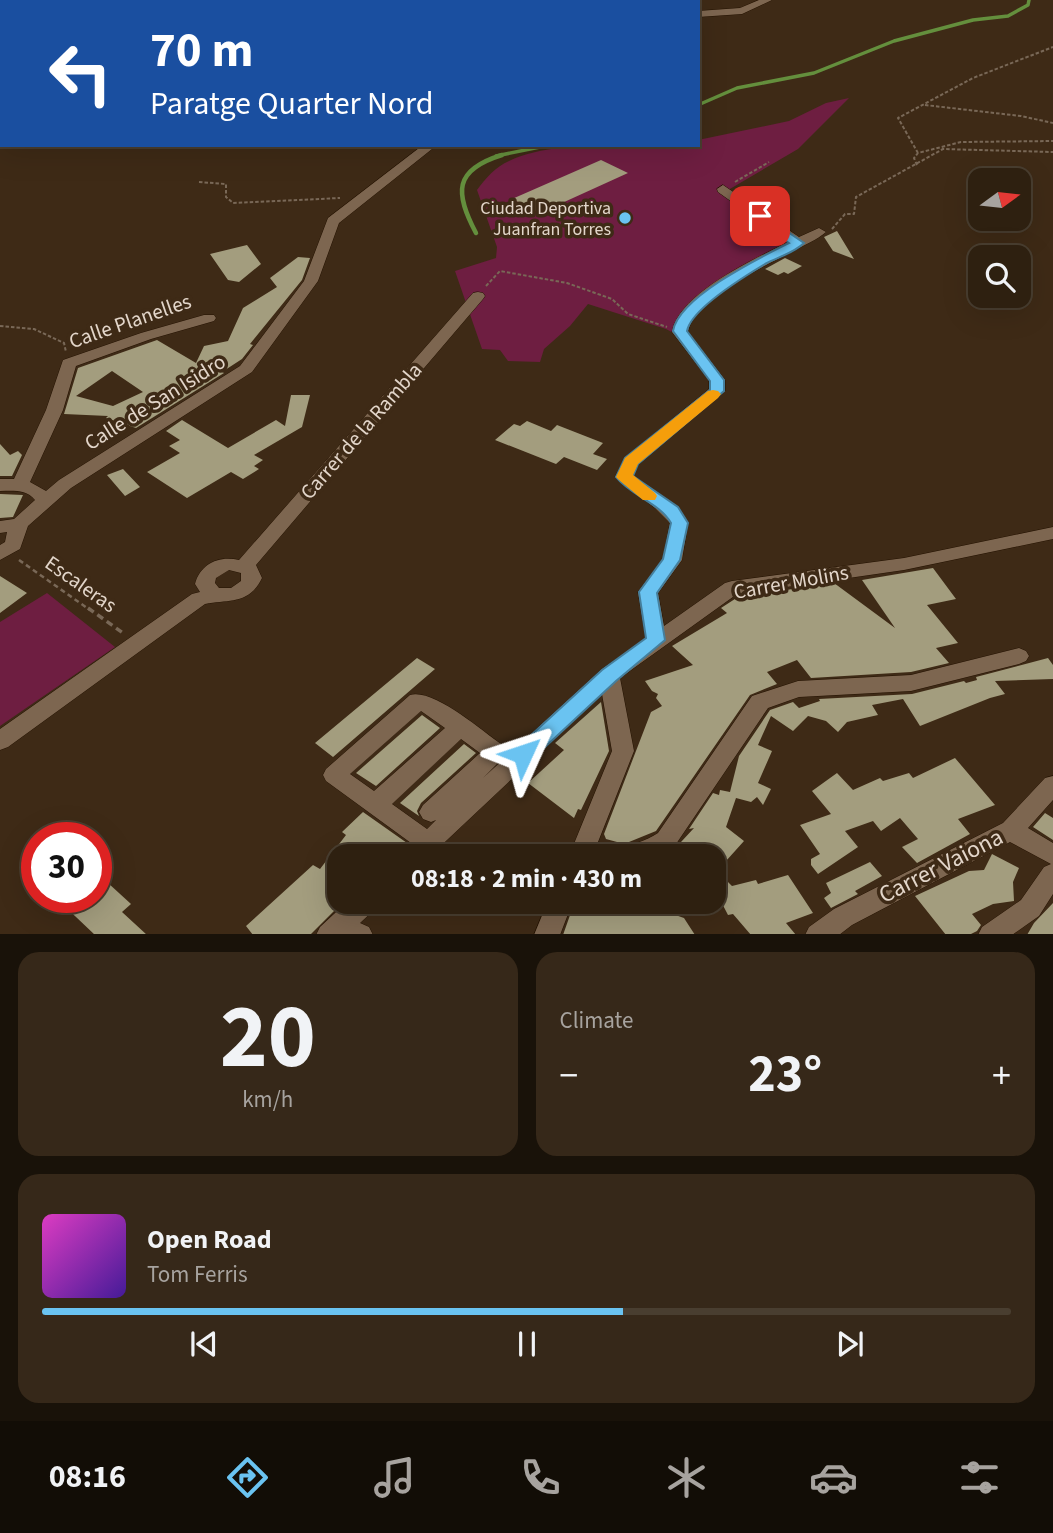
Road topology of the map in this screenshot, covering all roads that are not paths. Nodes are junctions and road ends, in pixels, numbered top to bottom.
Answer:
1 (767, 0) edge
2 (700, 14) edge
3 (419, 147) edge
4 (429, 147) edge
5 (409, 163) junction
6 (723, 189) road end
7 (819, 232) road end
8 (798, 243) junction
9 (478, 296) road end
10 (209, 318) dead end
11 (0, 485) edge
12 (20, 485) junction
13 (46, 502) junction
14 (9, 526) edge
15 (1053, 533) edge
16 (3, 552) edge
17 (244, 566) junction
18 (206, 592) junction
19 (656, 640) junction
20 (1020, 656) dead end
21 (609, 676) junction
22 (460, 727) junction
23 (0, 741) edge
24 (1053, 785) edge
25 (375, 804) junction
26 (431, 812) dead end
27 (1012, 830) junction
28 (415, 844) edge
29 (425, 844) edge
30 (586, 844) edge
31 (661, 844) edge
32 (1053, 855) edge
33 (1053, 874) edge
34 (356, 914) edge
35 (555, 914) edge
36 (343, 932) edge
37 (547, 934) edge
38 (817, 934) edge
39 (991, 934) edge

1 - 2 street
3 - 5 street
4 - 5 street, Calle de San Isidro
5 - 13 street, Calle de San Isidro
6 - 8 street
7 - 8 street
8 - 19 street
9 - 17 street, Carrer de la Rambla
10 - 12 street, Calle Planelles
11 - 12 street
12 - 13 street
13 - 14 street, Calle de San Isidro
14 - 16 street
15 - 19 street, Carrer Molins
17 - 18 street
17 - 18 street
18 - 23 street
19 - 21 street, Carrer Molins
20 - 31 street
21 - 29 street, Carrer Molins
21 - 30 street
22 - 25 street
22 - 25 street
22 - 26 street
24 - 27 street, Carrer Vaiona
25 - 28 street
27 - 32 street
27 - 38 street, Carrer Vaiona
33 - 39 street
34 - 36 street
35 - 37 street

